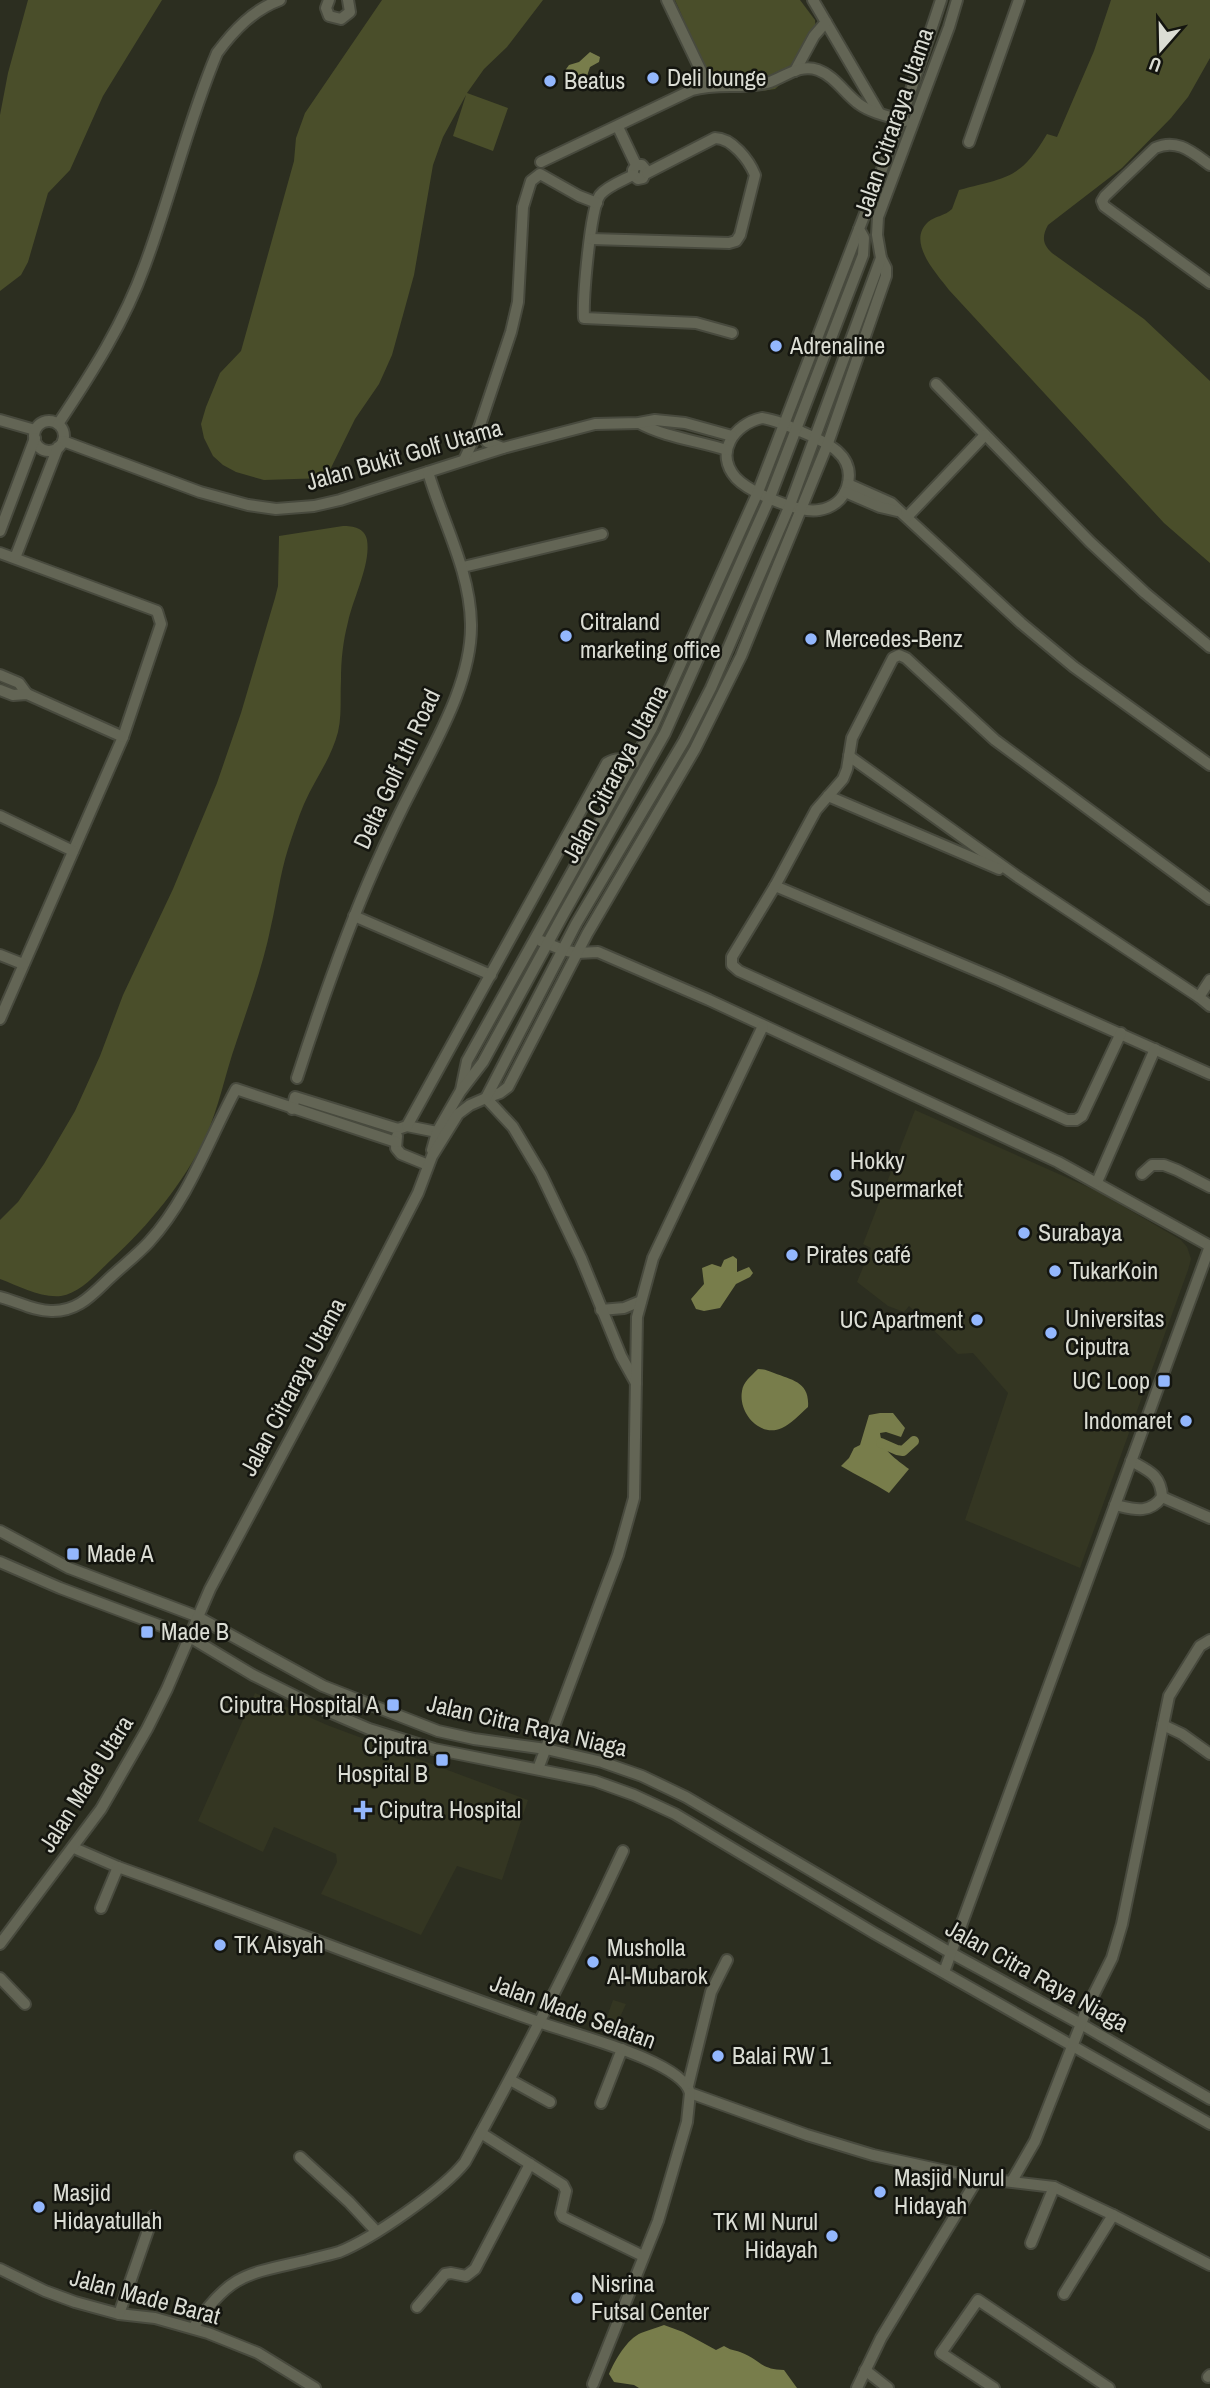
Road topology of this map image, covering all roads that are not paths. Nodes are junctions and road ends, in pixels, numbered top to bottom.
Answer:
1 (280, 0) edge
2 (328, 0) edge
3 (348, 0) edge
4 (667, 0) edge
5 (813, 0) edge
6 (941, 0) edge
7 (957, 0) edge
8 (1019, 0) edge
9 (826, 22) junction
10 (795, 71) junction
11 (705, 86) junction
12 (878, 111) junction
13 (901, 120) junction
14 (914, 124) junction
15 (618, 127) junction
16 (969, 142) dead end
17 (541, 162) dead end
18 (1210, 165) edge
19 (635, 170) junction
20 (597, 203) junction
21 (859, 229) junction
22 (591, 239) junction
23 (881, 258) junction
24 (1210, 283) edge
25 (732, 333) dead end
26 (811, 355) junction
27 (823, 359) junction
28 (936, 384) dead end
29 (0, 420) edge
30 (639, 423) junction
31 (58, 424) junction
32 (785, 424) junction
33 (479, 428) junction
34 (797, 429) junction
35 (35, 434) junction
36 (724, 434) junction
37 (985, 435) junction
38 (815, 438) junction
39 (828, 443) junction
40 (61, 444) junction
41 (503, 447) junction
42 (720, 447) junction
43 (464, 460) junction
44 (428, 472) junction
45 (846, 488) junction
46 (758, 492) junction
47 (770, 497) junction
48 (795, 507) junction
49 (902, 514) junction
50 (0, 531) edge
51 (602, 534) dead end
52 (0, 553) edge
53 (15, 558) junction
54 (463, 567) junction
55 (1210, 647) edge
56 (0, 675) edge
57 (0, 690) edge
58 (27, 694) junction
59 (123, 737) junction
60 (849, 756) junction
61 (634, 763) junction
62 (1210, 765) edge
63 (828, 796) junction
64 (0, 816) edge
65 (73, 850) junction
66 (1018, 877) junction
67 (775, 886) junction
68 (1210, 899) edge
69 (552, 908) junction
70 (562, 915) junction
71 (354, 916) junction
72 (576, 924) junction
73 (587, 934) junction
74 (536, 938) junction
75 (547, 944) junction
76 (563, 950) junction
77 (577, 953) junction
78 (598, 953) junction
79 (0, 955) edge
80 (23, 964) junction
81 (491, 975) junction
82 (1210, 980) edge
83 (1199, 997) junction
84 (1210, 1006) edge
85 (0, 1019) edge
86 (763, 1026) junction
87 (1121, 1033) junction
88 (1155, 1049) junction
89 (1210, 1074) edge
90 (298, 1078) dead end
91 (460, 1093) junction
92 (486, 1098) junction
93 (292, 1110) junction
94 (403, 1128) junction
95 (437, 1132) junction
96 (396, 1142) junction
97 (430, 1161) junction
98 (1142, 1174) dead end
99 (1097, 1182) junction
100 (1210, 1187) edge
101 (1210, 1246) edge
102 (0, 1297) edge
103 (641, 1301) junction
104 (601, 1310) junction
105 (636, 1383) junction
106 (1131, 1461) junction
107 (1162, 1497) junction
108 (1115, 1505) junction
109 (1210, 1518) edge
110 (0, 1531) edge
111 (0, 1562) edge
112 (197, 1616) junction
113 (188, 1636) junction
114 (1210, 1640) edge
115 (1163, 1725) junction
116 (545, 1749) junction
117 (1210, 1754) edge
118 (538, 1769) junction
119 (74, 1848) junction
120 (623, 1851) dead end
121 (118, 1867) junction
122 (101, 1908) dead end
123 (0, 1944) edge
124 (951, 1953) junction
125 (727, 1960) dead end
126 (944, 1972) junction
127 (0, 1978) edge
128 (25, 2004) dead end
129 (537, 2022) junction
130 (1081, 2024) junction
131 (1074, 2045) junction
132 (622, 2049) junction
133 (510, 2080) junction
134 (689, 2090) junction
135 (1210, 2099) edge
136 (550, 2102) dead end
137 (601, 2103) dead end
138 (1210, 2124) edge
139 (481, 2133) junction
140 (300, 2157) dead end
141 (530, 2164) junction
142 (978, 2178) junction
143 (1012, 2181) junction
144 (1054, 2187) junction
145 (1114, 2215) junction
146 (153, 2216) dead end
147 (376, 2231) junction
148 (1031, 2243) dead end
149 (643, 2256) junction
150 (1210, 2265) edge
151 (0, 2269) edge
152 (1064, 2294) dead end
153 (417, 2306) dead end
154 (119, 2314) junction
155 (193, 2328) junction
156 (865, 2370) junction
157 (593, 2387) edge
158 (315, 2388) edge
159 (857, 2388) edge
160 (888, 2388) edge
161 (994, 2388) edge
162 (1109, 2388) edge

1 - 31 street
2 - 3 street
4 - 11 street
5 - 9 street
6 - 13 street, Jalan Citraraya Utama
7 - 14 street, Jalan Citraraya Utama
8 - 16 street
9 - 10 street
9 - 12 street
10 - 11 street
10 - 12 street
11 - 15 street
12 - 13 street
13 - 14 street
13 - 21 street, Jalan Citraraya Utama
14 - 23 street, Jalan Citraraya Utama
15 - 17 street
15 - 19 street
18 - 24 street
19 - 20 street
19 - 22 street
20 - 22 street
20 - 33 street
21 - 26 street, Jalan Citraraya Utama
21 - 27 street, Jalan Citraraya Utama
22 - 25 street
23 - 38 street, Jalan Citraraya Utama
23 - 39 street, Jalan Citraraya Utama
26 - 27 street
26 - 32 street, Jalan Citraraya Utama
27 - 34 street, Jalan Citraraya Utama
28 - 37 street
29 - 35 street
30 - 36 street, Jalan Bukit Golf Utama
30 - 41 street, Jalan Bukit Golf Utama
30 - 42 street, Jalan Bukit Golf Utama
31 - 35 street
31 - 40 street
32 - 34 street
32 - 36 street
32 - 46 street, Jalan Citraraya Utama
33 - 41 street
33 - 43 street
34 - 38 street
34 - 47 street, Jalan Citraraya Utama
35 - 40 street
35 - 50 street
36 - 42 street
37 - 49 street
37 - 55 street
38 - 39 street
38 - 48 street, Jalan Citraraya Utama
39 - 45 street
39 - 48 street, Jalan Citraraya Utama
40 - 44 street, Jalan Bukit Golf Utama
40 - 53 street
41 - 43 street, Jalan Bukit Golf Utama
42 - 46 street
43 - 44 street, Jalan Bukit Golf Utama
44 - 54 street, Delta Golf 1th Road
45 - 48 street
45 - 49 street
46 - 47 street
46 - 61 street, Jalan Citraraya Utama
47 - 48 street
47 - 70 street, Jalan Citraraya Utama
48 - 72 street, Jalan Citraraya Utama
48 - 73 street, Jalan Citraraya Utama
49 - 62 street
51 - 54 street
52 - 53 street
53 - 59 street
54 - 71 street, Delta Golf 1th Road
56 - 58 street
57 - 58 street
58 - 59 street
59 - 65 street
60 - 63 street
60 - 66 street
60 - 68 street
61 - 69 street, Jalan Citraraya Utama
61 - 81 street
63 - 66 street
63 - 67 street
64 - 65 street
65 - 80 street
66 - 83 street
67 - 87 street
67 - 87 street
69 - 70 street
69 - 74 street, Jalan Citraraya Utama
70 - 72 street
70 - 75 street, Jalan Citraraya Utama
71 - 81 street
71 - 90 street, Delta Golf 1th Road
72 - 73 street
72 - 76 street, Jalan Citraraya Utama
73 - 77 street, Jalan Citraraya Utama
73 - 78 street
74 - 75 street
74 - 91 street, Jalan Citraraya Utama
75 - 76 street
75 - 91 street, Jalan Citraraya Utama
76 - 77 street
76 - 92 street, Jalan Citraraya Utama
77 - 78 street
77 - 92 street, Jalan Citraraya Utama
78 - 86 street
79 - 80 street
80 - 85 street
81 - 94 street
82 - 83 street
83 - 84 street
86 - 99 street
86 - 103 street
87 - 88 street
88 - 89 street
88 - 99 street
91 - 95 street, Jalan Citraraya Utama
92 - 97 street, Jalan Citraraya Utama
92 - 104 street
93 - 94 street
93 - 96 street
93 - 102 street
94 - 95 street
94 - 96 street
95 - 97 street, Jalan Citraraya Utama
96 - 97 street
97 - 112 street, Jalan Citraraya Utama
98 - 100 street
99 - 101 street
101 - 106 street
103 - 104 street
103 - 105 street
104 - 105 street
105 - 116 street
106 - 107 street
106 - 108 street
107 - 108 street
107 - 109 street
108 - 124 street
110 - 112 street, Jalan Citra Raya Niaga
111 - 113 street, Jalan Citra Raya Niaga
112 - 113 street, Jalan Citraraya Utama
112 - 116 street, Jalan Citra Raya Niaga
113 - 118 street, Jalan Citra Raya Niaga
113 - 119 street, Jalan Made Utara
114 - 115 street
115 - 117 street
115 - 130 street
116 - 118 street
116 - 124 street, Jalan Citra Raya Niaga
118 - 126 street, Jalan Citra Raya Niaga
119 - 121 street, Jalan Made Selatan
119 - 123 street, Jalan Made Utara
120 - 129 street
121 - 122 street
121 - 129 street, Jalan Made Selatan
124 - 126 street
124 - 130 street, Jalan Citra Raya Niaga
125 - 134 street
126 - 131 street, Jalan Citra Raya Niaga
127 - 128 street
129 - 132 street, Jalan Made Selatan
129 - 133 street
130 - 131 street
130 - 135 street, Jalan Citra Raya Niaga
131 - 138 street, Jalan Citra Raya Niaga
131 - 143 street
132 - 134 street, Jalan Made Selatan
132 - 137 street
133 - 136 street
133 - 139 street
134 - 142 street, Jalan Made Selatan
134 - 149 street
139 - 141 street
139 - 147 street
140 - 147 street
141 - 149 street
141 - 153 street
142 - 143 street, Jalan Made Selatan
142 - 156 street
143 - 144 street, Jalan Made Selatan
144 - 145 street, Jalan Made Selatan
144 - 148 street
145 - 150 street, Jalan Made Selatan
145 - 152 street
146 - 154 street
147 - 155 street
149 - 157 street
151 - 154 street, Jalan Made Barat
154 - 155 street, Jalan Made Barat
155 - 158 street, Jalan Made Barat
156 - 159 street
156 - 160 street
161 - 162 street

